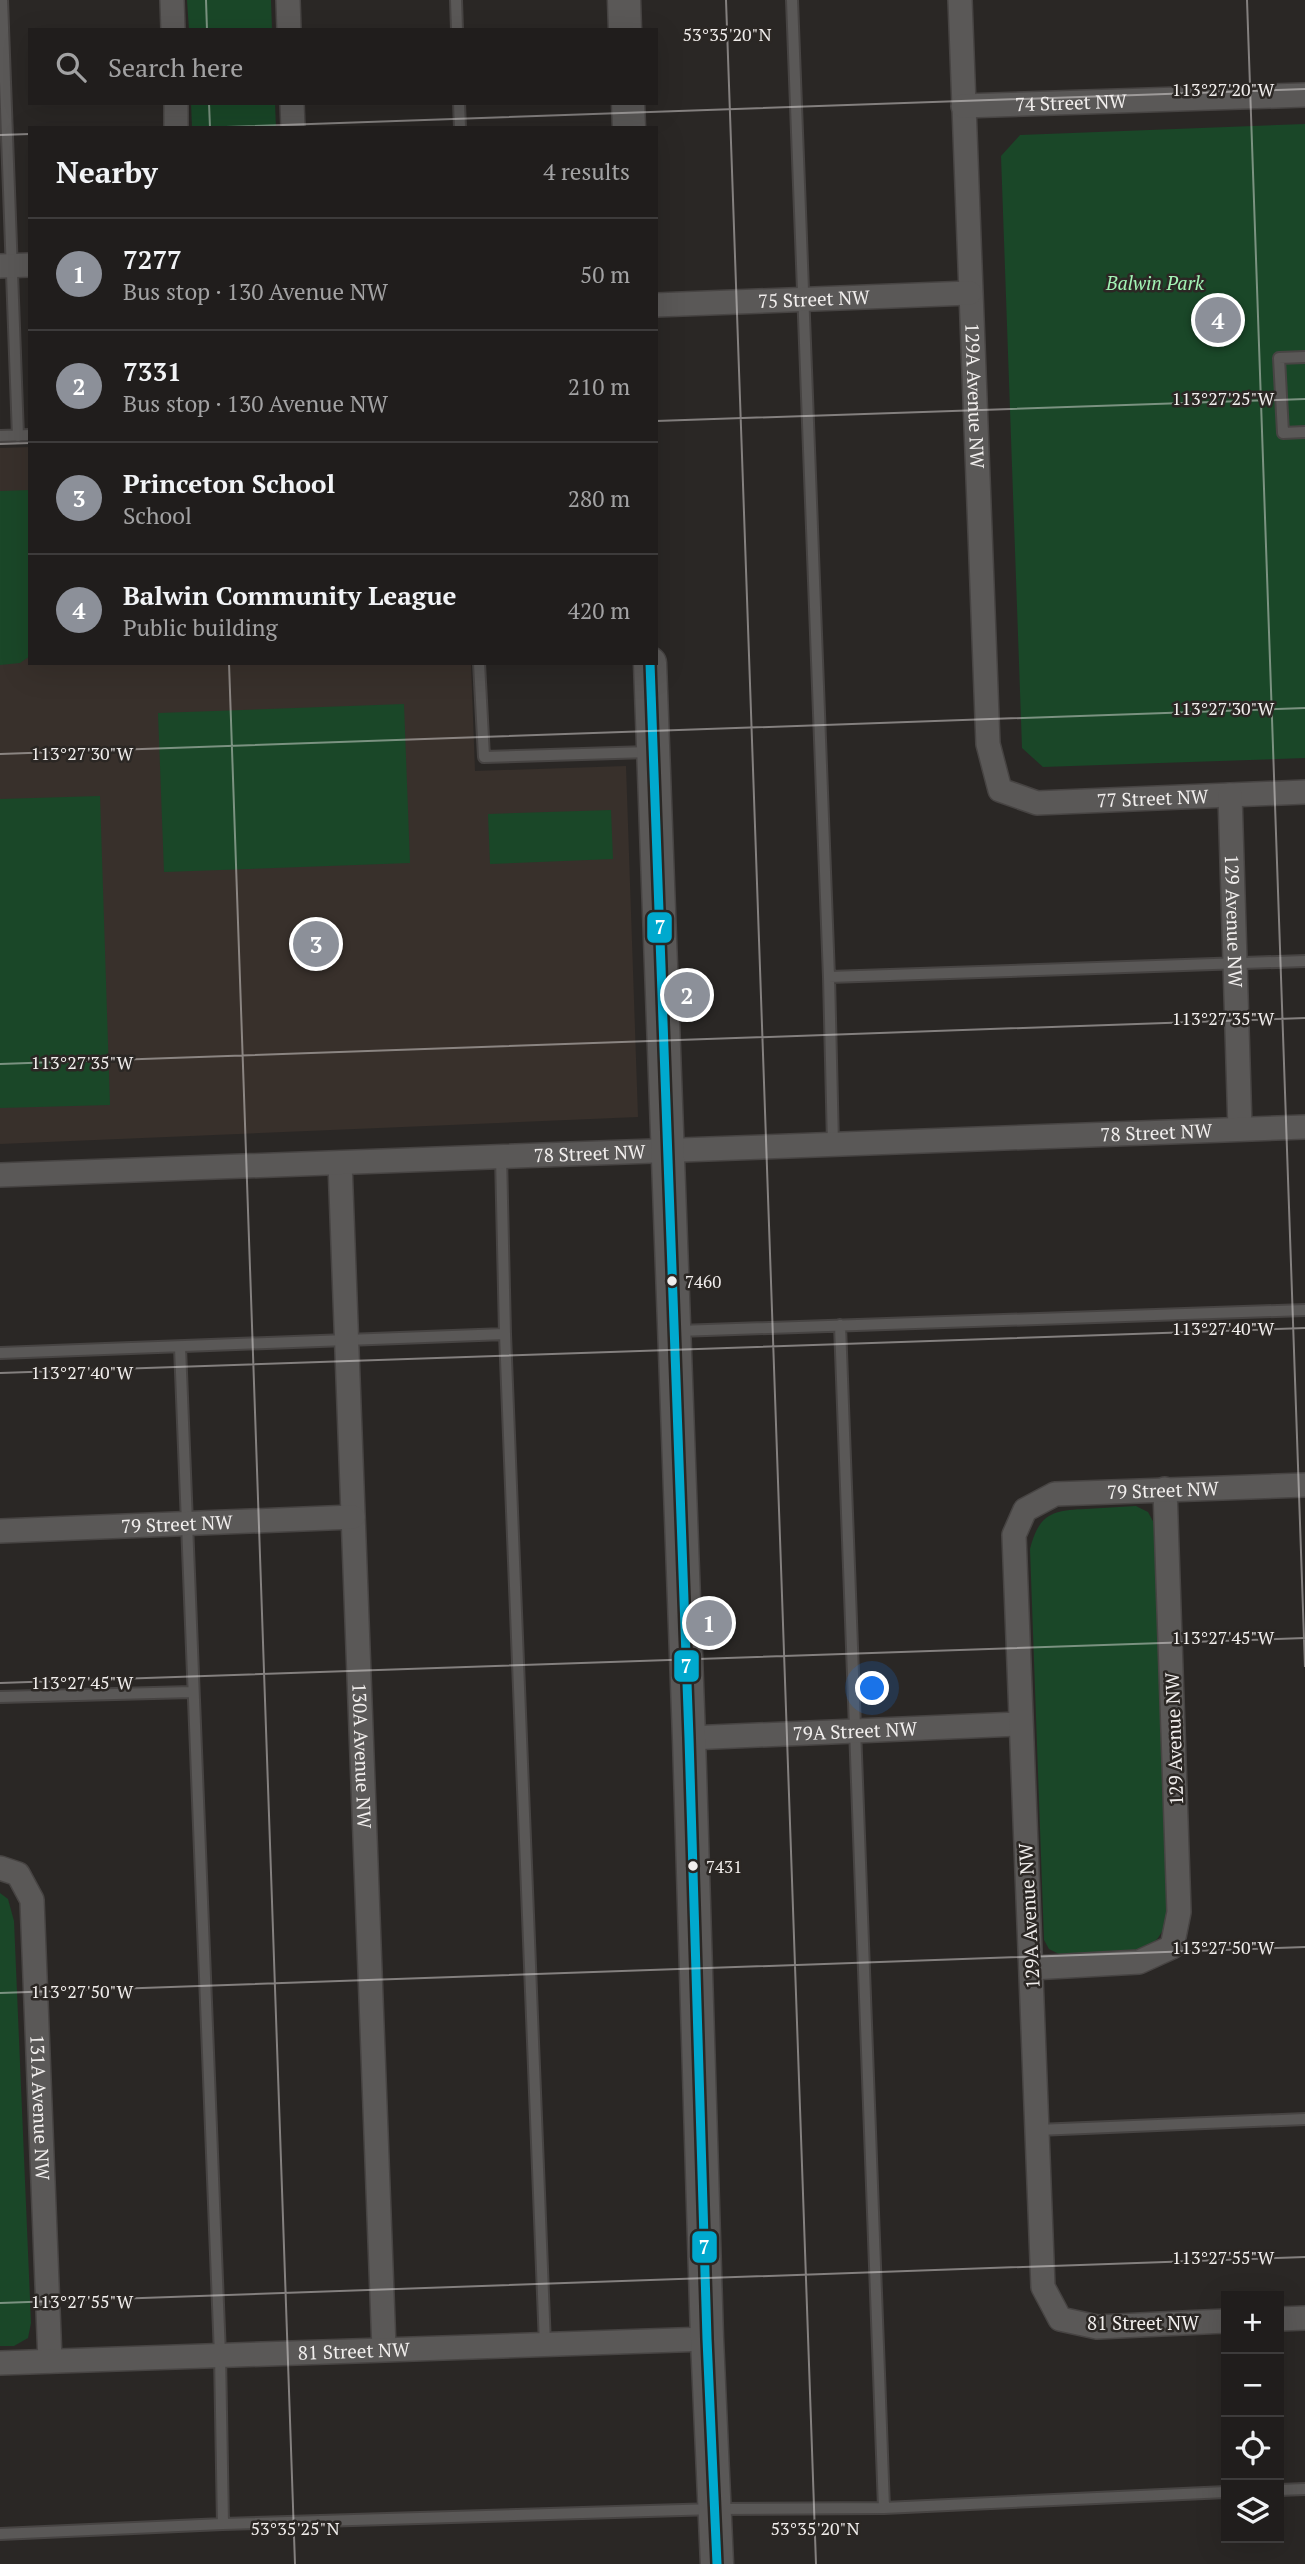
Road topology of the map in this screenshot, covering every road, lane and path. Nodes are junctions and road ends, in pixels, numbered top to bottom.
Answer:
1 (2, 0) edge
2 (172, 0) edge
3 (288, 0) edge
4 (456, 0) edge
5 (624, 0) edge
6 (792, 0) edge
7 (960, 0) edge
8 (173, 28) edge
9 (289, 28) edge
10 (457, 28) edge
11 (625, 28) edge
12 (1305, 95) edge
13 (176, 105) edge
14 (292, 105) edge
15 (459, 105) edge
16 (628, 105) edge
17 (963, 106) junction
18 (176, 126) edge
19 (293, 126) edge
20 (460, 126) edge
21 (629, 126) edge
22 (14, 266) edge
23 (970, 293) junction
24 (804, 299) junction
25 (658, 305) edge
26 (1305, 357) edge
27 (1305, 432) edge
28 (28, 435) edge
29 (0, 436) edge
30 (18, 436) junction
31 (479, 665) edge
32 (650, 665) edge
33 (654, 752) junction
34 (1000, 790) joint
35 (1305, 792) edge
36 (1230, 795) junction
37 (1305, 961) edge
38 (1235, 964) junction
39 (829, 977) junction
40 (1305, 1127) edge
41 (1240, 1129) junction
42 (833, 1144) junction
43 (668, 1150) junction
44 (501, 1156) junction
45 (340, 1163) junction
46 (0, 1175) edge
47 (1305, 1310) edge
48 (840, 1325) junction
49 (676, 1331) junction
50 (505, 1334) junction
51 (346, 1341) junction
52 (180, 1347) junction
53 (0, 1353) edge
54 (1305, 1485) edge
55 (1165, 1489) junction
56 (1025, 1510) joint
57 (353, 1517) junction
58 (187, 1524) junction
59 (0, 1531) edge
60 (192, 1692) junction
61 (0, 1697) edge
62 (1020, 1724) junction
63 (854, 1730) junction
64 (690, 1738) junction
65 (0, 1868) edge
66 (1031, 1968) junction
67 (1305, 2119) edge
68 (1037, 2130) junction
69 (1305, 2318) edge
70 (1060, 2319) joint
71 (1284, 2319) edge
72 (1221, 2321) edge
73 (707, 2339) junction
74 (545, 2345) junction
75 (384, 2349) junction
76 (220, 2356) junction
77 (50, 2361) junction
78 (0, 2363) edge
79 (1305, 2489) edge
80 (1284, 2490) edge
81 (1221, 2492) edge
82 (884, 2508) junction
83 (715, 2509) junction
84 (223, 2524) junction
85 (0, 2534) edge
86 (717, 2564) edge

1 - 22 lane
2 - 8 street
3 - 9 street
4 - 10 lane
5 - 11 street
6 - 24 lane
7 - 17 street, 129A Avenue NW
12 - 17 street, 74 Street NW
13 - 18 street
14 - 19 street
15 - 20 lane
16 - 21 street
17 - 23 street, 129A Avenue NW
22 - 30 lane
23 - 24 street, 75 Street NW
23 - 34 street, 129A Avenue NW
24 - 25 street, 75 Street NW
24 - 39 lane
26 - 27 lane
28 - 30 lane
29 - 30 lane
31 - 33 lane
32 - 33 street
33 - 43 street
34 - 36 street, 77 Street NW
35 - 36 street, 77 Street NW
36 - 38 street, 129 Avenue NW
37 - 38 lane
38 - 39 lane
38 - 41 street, 129 Avenue NW
39 - 42 lane
40 - 41 street, 78 Street NW
41 - 42 street, 78 Street NW
42 - 43 street, 78 Street NW
43 - 44 street, 78 Street NW
43 - 49 street
44 - 45 street, 78 Street NW
44 - 50 lane
45 - 46 street, 78 Street NW
45 - 51 street, 130A Avenue NW
47 - 48 lane
48 - 49 lane
48 - 63 lane
49 - 64 street
50 - 51 lane
50 - 74 lane
51 - 52 lane
51 - 57 street, 130A Avenue NW
52 - 53 lane
52 - 58 lane
54 - 55 street, 79 Street NW
55 - 56 street, 79 Street NW
55 - 66 street, 129 Avenue NW
56 - 62 street, 129A Avenue NW
57 - 58 street, 79 Street NW
57 - 75 street, 130A Avenue NW
58 - 59 street, 79 Street NW
58 - 60 lane
60 - 61 lane
60 - 76 lane
62 - 63 street, 79A Street NW
62 - 66 street, 129A Avenue NW
63 - 64 street, 79A Street NW
63 - 82 lane
64 - 73 street
65 - 77 street, 131A Avenue NW
66 - 68 street, 129A Avenue NW
67 - 68 lane
68 - 70 street, 129A Avenue NW
69 - 71 street
70 - 72 street, 81 Street NW
73 - 74 street, 81 Street NW
73 - 83 street
74 - 75 street, 81 Street NW
75 - 76 street, 81 Street NW
76 - 77 street, 81 Street NW
76 - 84 lane
77 - 78 street, 81 Street NW
79 - 80 lane
81 - 82 lane
82 - 83 lane
83 - 84 lane
83 - 86 street
84 - 85 lane

